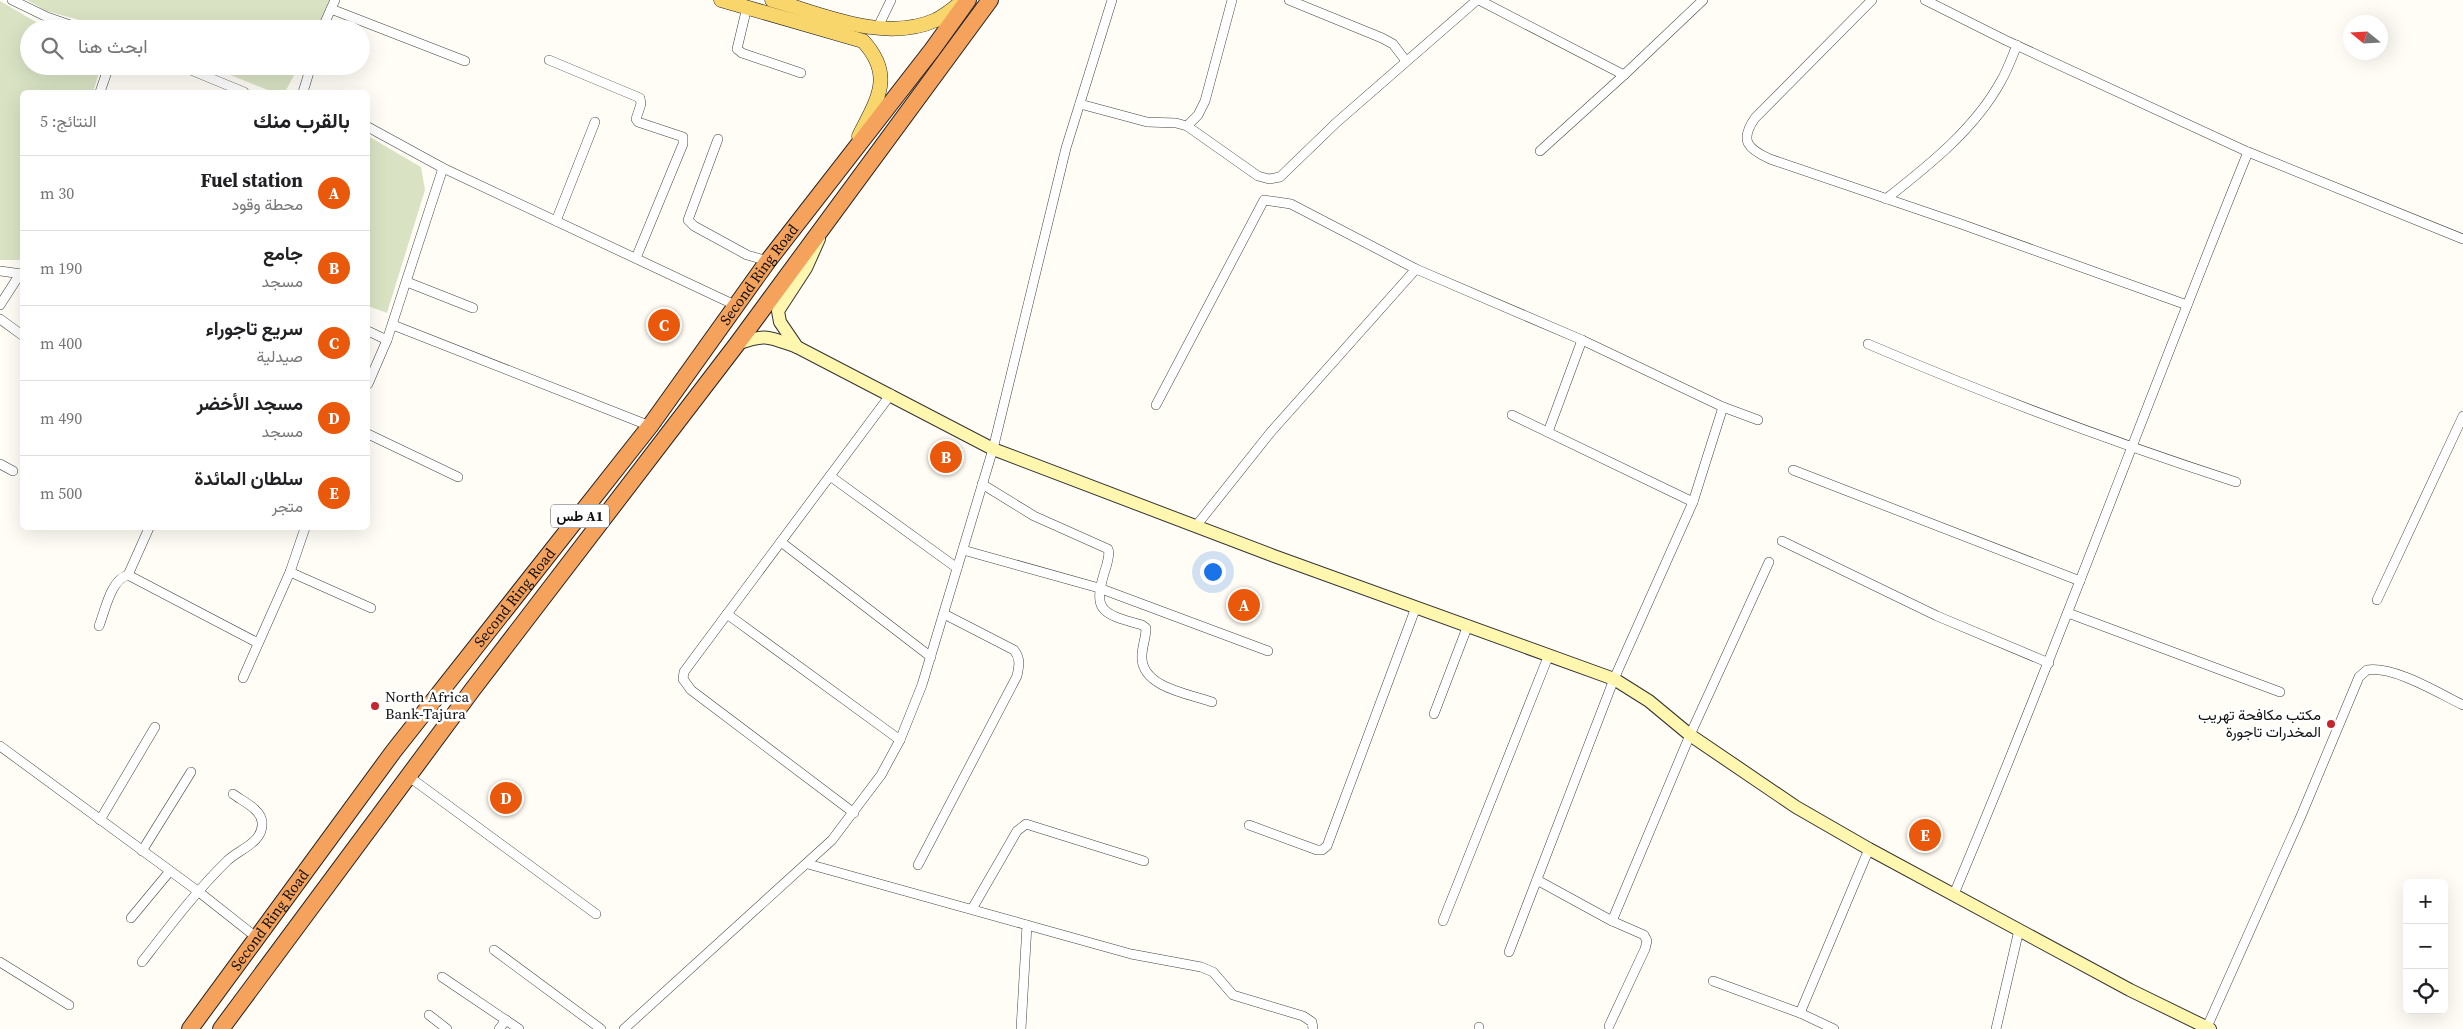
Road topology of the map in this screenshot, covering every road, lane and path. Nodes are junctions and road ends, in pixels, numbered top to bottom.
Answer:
1 (12, 0) edge
2 (335, 0) edge
3 (721, 0) edge
4 (772, 0) edge
5 (890, 0) edge
6 (966, 0) edge
7 (990, 0) edge
8 (1112, 0) edge
9 (1232, 0) edge
10 (1289, 0) edge
11 (1478, 0) edge
12 (1703, 0) edge
13 (1872, 0) edge
14 (1925, 0) edge
15 (747, 7) junction
16 (330, 10) junction
17 (56, 20) edge
18 (326, 20) edge
19 (356, 20) edge
20 (370, 25) edge
21 (877, 29) junction
22 (2017, 46) junction
23 (549, 60) dead end
24 (1406, 60) junction
25 (465, 61) dead end
26 (801, 73) dead end
27 (106, 75) edge
28 (202, 75) edge
29 (308, 75) edge
30 (1624, 76) junction
31 (101, 90) edge
32 (239, 90) edge
33 (304, 90) edge
34 (1080, 104) junction
35 (595, 122) dead end
36 (1188, 126) junction
37 (370, 128) edge
38 (718, 139) dead end
39 (1540, 151) dead end
40 (2248, 152) junction
41 (848, 160) junction
42 (443, 168) junction
43 (1886, 199) junction
44 (556, 221) junction
45 (824, 225) junction
46 (2463, 239) edge
47 (636, 258) junction
48 (768, 261) junction
49 (1416, 269) junction
50 (0, 271) edge
51 (20, 274) edge
52 (20, 275) edge
53 (407, 282) junction
54 (0, 305) edge
55 (2187, 305) junction
56 (737, 306) junction
57 (473, 308) dead end
58 (0, 319) edge
59 (393, 325) junction
60 (370, 332) edge
61 (20, 334) edge
62 (387, 340) junction
63 (1582, 340) junction
64 (737, 344) junction
65 (1868, 344) dead end
66 (797, 347) junction
67 (370, 379) edge
68 (891, 394) junction
69 (1156, 405) dead end
70 (1723, 406) junction
71 (1512, 416) dead end
72 (2463, 416) edge
73 (1758, 420) dead end
74 (650, 426) junction
75 (1548, 432) junction
76 (370, 435) edge
77 (993, 448) junction
78 (2132, 448) junction
79 (0, 464) edge
80 (13, 470) dead end
81 (1793, 470) dead end
82 (830, 476) junction
83 (458, 477) dead end
84 (2236, 482) dead end
85 (982, 484) junction
86 (1693, 502) junction
87 (1196, 526) junction
88 (148, 530) edge
89 (304, 530) edge
90 (1782, 541) dead end
91 (781, 542) junction
92 (963, 550) junction
93 (1768, 562) dead end
94 (957, 568) junction
95 (290, 572) junction
96 (128, 575) junction
97 (2080, 581) junction
98 (1099, 588) junction
99 (2377, 600) dead end
100 (1416, 607) junction
101 (371, 608) dead end
102 (2068, 612) junction
103 (727, 614) junction
104 (944, 614) junction
105 (1468, 625) junction
106 (99, 626) dead end
107 (258, 643) junction
108 (476, 647) junction
109 (1268, 651) dead end
110 (1548, 656) junction
111 (930, 657) junction
112 (494, 662) junction
113 (2049, 663) junction
114 (243, 678) dead end
115 (1614, 680) junction
116 (440, 692) junction
117 (2280, 692) dead end
118 (1212, 702) dead end
119 (2463, 705) edge
120 (457, 710) junction
121 (1434, 714) dead end
122 (155, 727) dead end
123 (1690, 734) junction
124 (900, 740) junction
125 (0, 746) edge
126 (191, 772) dead end
127 (408, 776) junction
128 (233, 794) dead end
129 (854, 813) junction
130 (100, 820) junction
131 (1249, 825) dead end
132 (1869, 849) junction
133 (142, 851) junction
134 (1144, 861) dead end
135 (808, 864) junction
136 (918, 865) dead end
137 (170, 872) junction
138 (1537, 880) junction
139 (199, 892) junction
140 (1954, 894) junction
141 (972, 909) junction
142 (596, 914) dead end
143 (131, 918) dead end
144 (1443, 921) dead end
145 (1612, 921) junction
146 (1027, 925) junction
147 (2019, 930) junction
148 (256, 937) junction
149 (494, 950) dead end
150 (1509, 952) dead end
151 (0, 962) edge
152 (142, 962) dead end
153 (442, 977) dead end
154 (1713, 981) dead end
155 (69, 1005) dead end
156 (1800, 1013) junction
157 (430, 1015) dead end
158 (506, 1020) junction
159 (1609, 1026) dead end
160 (2209, 1028) edge
161 (190, 1029) edge
162 (221, 1029) edge
163 (447, 1029) edge
164 (499, 1029) edge
165 (519, 1029) edge
166 (601, 1029) edge
167 (624, 1029) edge
168 (1021, 1029) edge
169 (1313, 1029) edge
170 (1834, 1029) edge
171 (1996, 1029) edge

1 - 17 street
2 - 16 street
3 - 15 main road
4 - 21 main road
5 - 21 street
6 - 21 main road
6 - 41 highway, Second Ring Road / طس A1
7 - 45 highway, Second Ring Road / طس A1
8 - 34 street
9 - 36 street
10 - 24 street
11 - 24 street
11 - 30 street
12 - 30 street
13 - 43 street
14 - 22 street
15 - 26 street
15 - 41 main road
16 - 18 street
16 - 19 street
20 - 25 street
22 - 40 street
22 - 43 street
23 - 47 street
24 - 36 street
27 - 31 street
28 - 32 street
29 - 33 street
30 - 39 street
34 - 36 street
34 - 77 street
35 - 44 street
37 - 42 street
38 - 48 street
40 - 46 street
40 - 55 street
41 - 48 highway, Second Ring Road / طس A1
42 - 44 street
42 - 53 street
43 - 55 street
44 - 47 street
45 - 64 highway, Second Ring Road / طس A1
45 - 66 main road
47 - 56 street
48 - 56 highway, Second Ring Road / طس A1
49 - 63 street
49 - 69 street
49 - 87 street
50 - 51 street
52 - 54 street
53 - 57 street
53 - 59 street
55 - 78 street
56 - 74 highway, Second Ring Road / طس A1
58 - 61 street
59 - 62 street
59 - 74 street
60 - 62 street
62 - 67 street
63 - 70 street
63 - 75 street
64 - 66 main road
64 - 112 highway, Second Ring Road / طس A1
65 - 78 street
66 - 68 main road
68 - 77 main road
68 - 82 street
70 - 73 street
70 - 86 street
71 - 75 street
72 - 99 street
74 - 108 highway, Second Ring Road / طس A1
75 - 86 street
76 - 83 street
77 - 85 street
77 - 87 main road
78 - 84 street
78 - 97 street
79 - 80 street
81 - 97 street
82 - 91 street
82 - 94 street
85 - 92 street
85 - 98 street
86 - 115 street
87 - 100 main road
88 - 96 street
89 - 95 street
90 - 113 street
91 - 103 street
91 - 111 street
92 - 94 street
92 - 98 street
93 - 123 street
94 - 104 street
95 - 101 street
95 - 107 street
96 - 106 street
96 - 107 street
97 - 102 street
98 - 109 street
98 - 118 street
100 - 105 main road
100 - 131 street
102 - 113 street
102 - 117 street
103 - 124 street
103 - 129 street
104 - 111 street
104 - 136 street
105 - 110 main road
105 - 121 street
107 - 114 street
108 - 112 highway
108 - 116 highway, Second Ring Road / طس A1
110 - 115 main road
110 - 144 street
111 - 124 street
112 - 120 highway, Second Ring Road / طس A1
113 - 140 street
115 - 123 main road
115 - 138 street
116 - 120 highway
116 - 148 highway, Second Ring Road / طس A1
119 - 160 street
120 - 127 highway, Second Ring Road / طس A1
122 - 130 street
123 - 132 main road
123 - 145 street
124 - 129 street
125 - 130 street
126 - 133 street
127 - 142 street
127 - 162 highway, Second Ring Road / طس A1
128 - 139 street
129 - 135 street
130 - 133 street
132 - 140 main road
132 - 156 street
133 - 137 street
134 - 141 street
135 - 141 street
135 - 167 street
137 - 139 street
137 - 143 street
138 - 145 street
138 - 150 street
139 - 148 street
139 - 152 street
140 - 147 main road
141 - 146 street
145 - 159 street
146 - 168 street
146 - 169 street
147 - 160 main road
147 - 171 street
148 - 161 highway, Second Ring Road / طس A1
149 - 166 street
151 - 155 street
153 - 158 street
154 - 156 street
156 - 170 street
157 - 163 street
158 - 164 street
158 - 165 street

